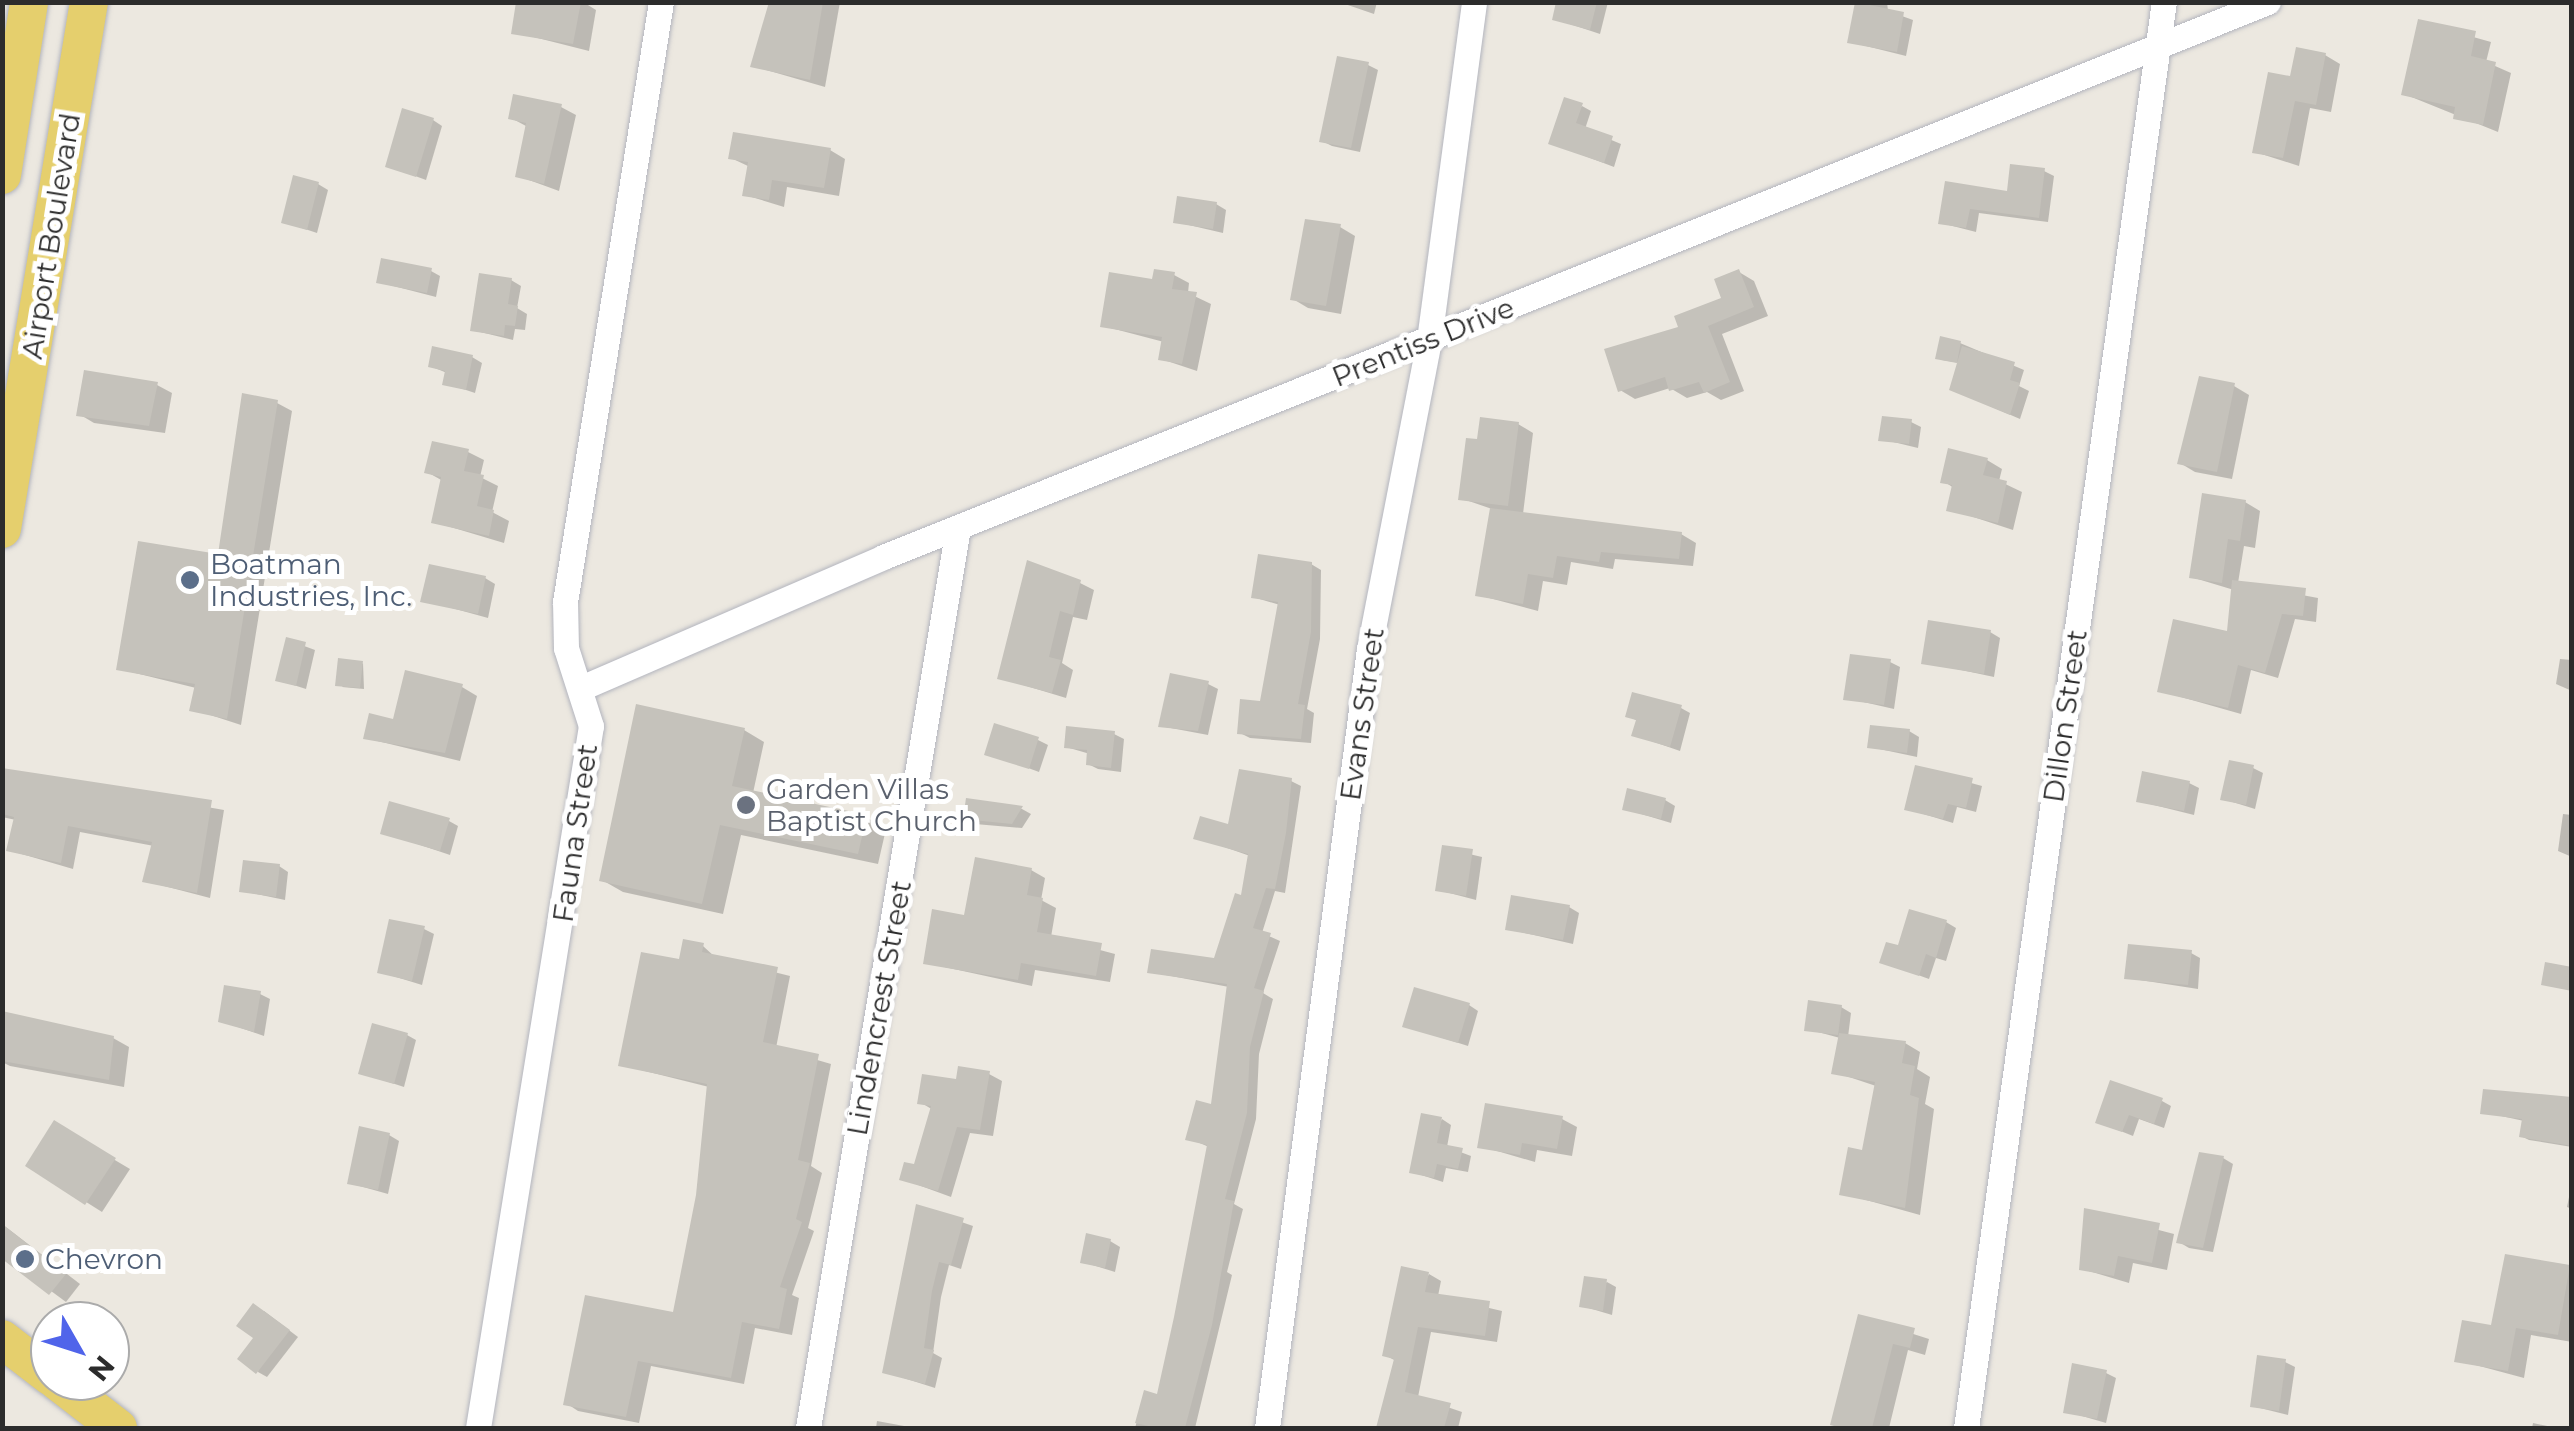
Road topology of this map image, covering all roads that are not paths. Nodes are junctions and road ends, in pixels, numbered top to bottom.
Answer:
1 (29, 2) edge
2 (89, 2) edge
3 (661, 2) edge
4 (1474, 2) edge
5 (2164, 2) edge
6 (2268, 2) edge
7 (2158, 48) junction
8 (2, 175) edge
9 (20, 322) edge
10 (1429, 340) junction
11 (958, 528) junction
12 (2, 530) edge
13 (580, 688) junction
14 (2, 1339) edge
15 (30, 1361) edge
16 (83, 1401) edge
17 (118, 1428) edge
18 (478, 1428) edge
19 (808, 1428) edge
20 (1266, 1428) edge
21 (1966, 1428) edge

1 - 8 main road, Airport Boulevard
2 - 9 main road, Airport Boulevard
3 - 13 street, Fauna Street
4 - 10 street, Evans Street
5 - 7 street, Dillon Street
6 - 7 street, Prentiss Drive
7 - 10 street, Prentiss Drive
7 - 21 street, Dillon Street
9 - 12 main road, Airport Boulevard
10 - 11 street, Prentiss Drive
10 - 20 street, Evans Street
11 - 13 street, Prentiss Drive
11 - 19 street, Lindencrest Street
13 - 18 street, Fauna Street
14 - 15 main road
16 - 17 main road

